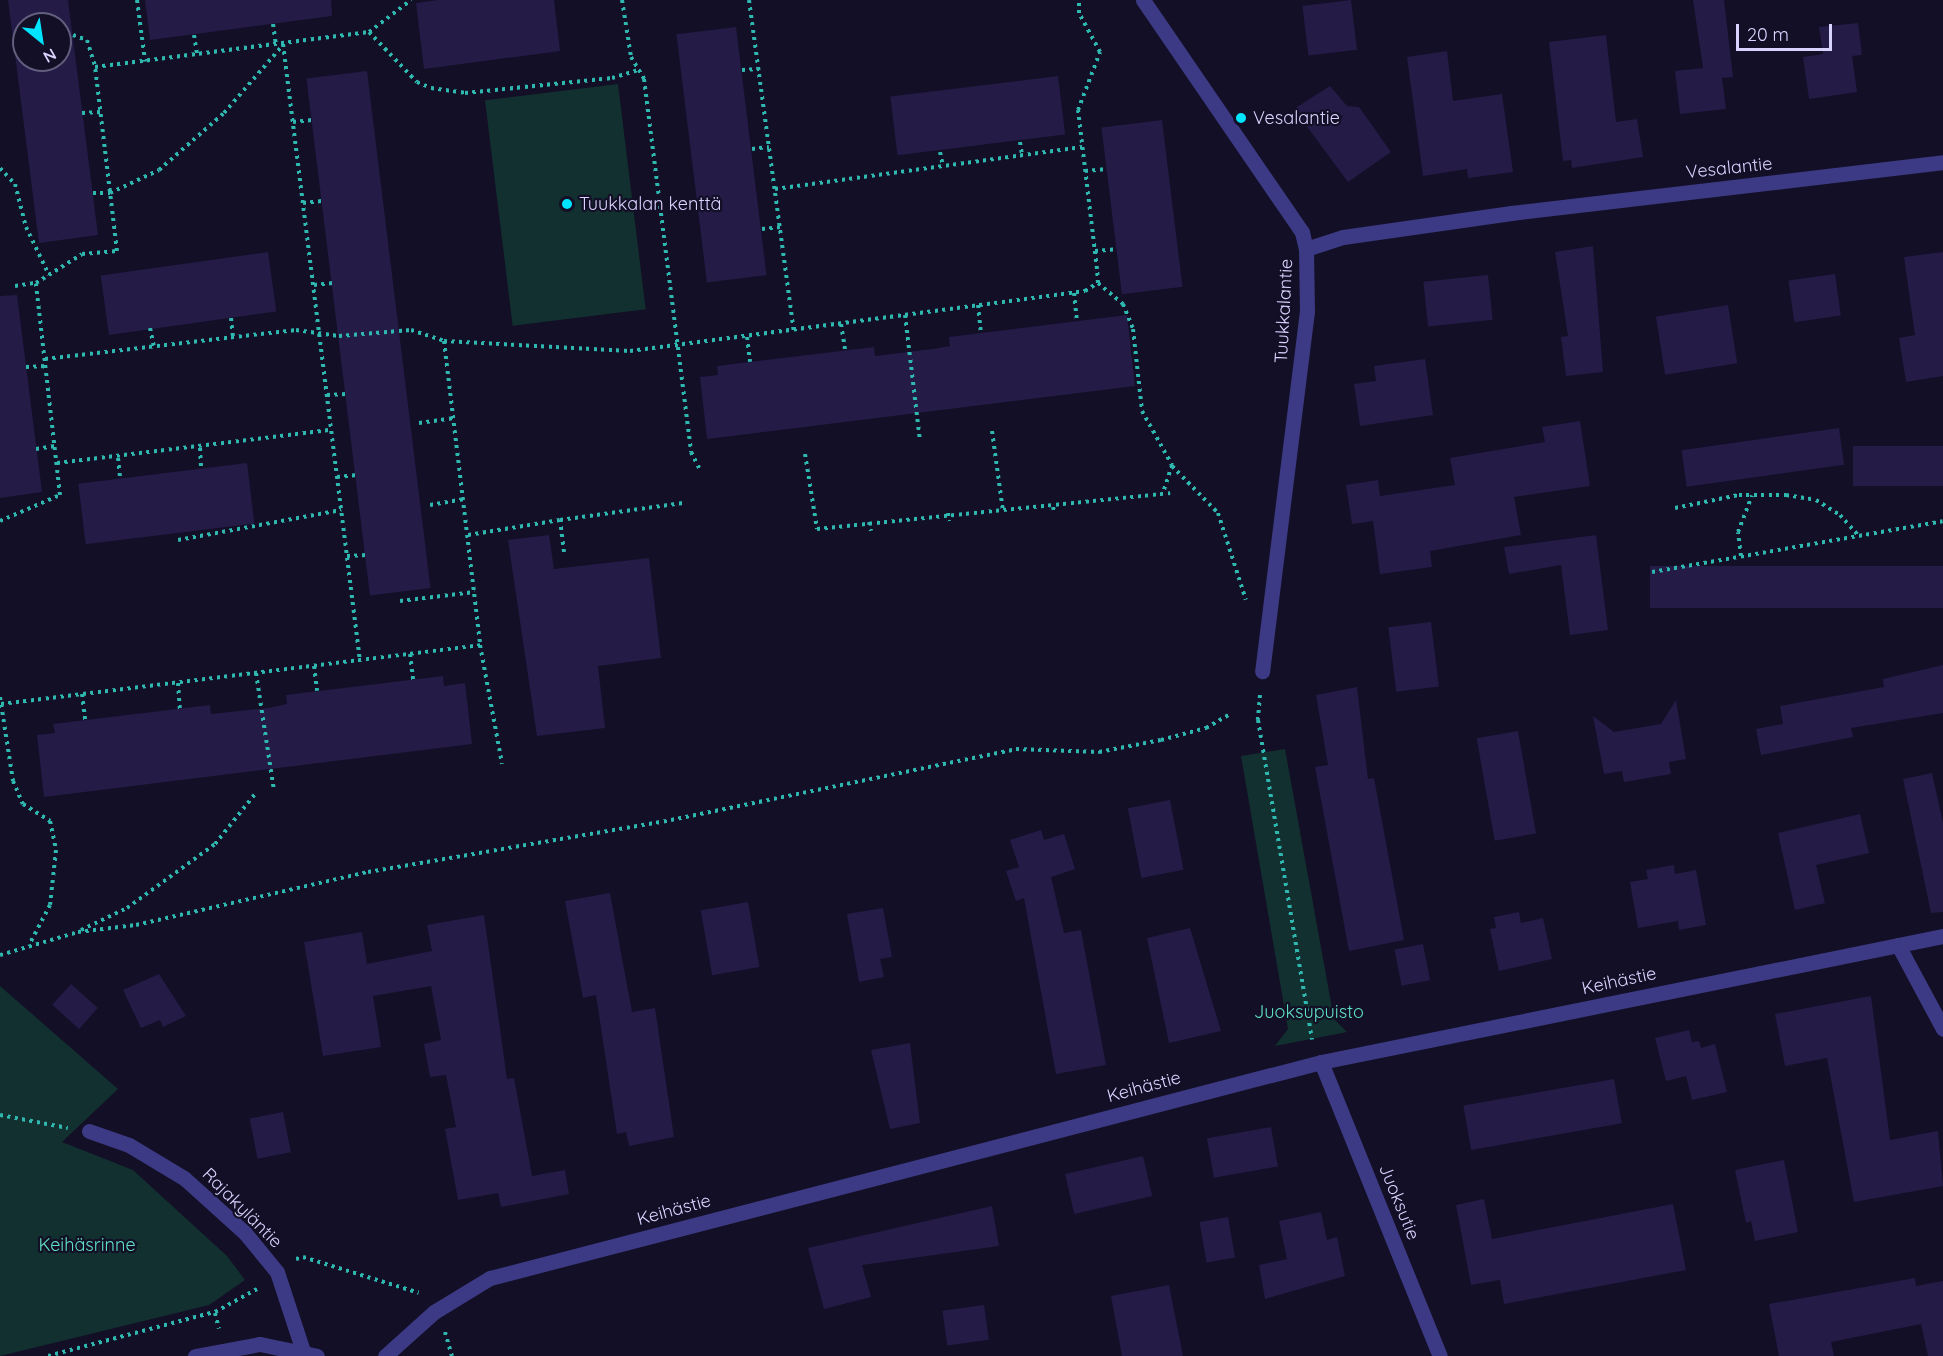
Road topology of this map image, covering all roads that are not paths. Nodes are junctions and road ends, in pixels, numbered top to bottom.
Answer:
1 (1143, 0) edge
2 (1943, 162) edge
3 (1306, 249) junction
4 (1262, 671) road end
5 (1943, 936) edge
6 (1898, 945) junction
7 (1943, 1029) edge
8 (1321, 1062) junction
9 (89, 1131) road end
10 (310, 1354) edge
11 (195, 1356) edge
12 (385, 1356) edge
13 (1440, 1356) edge

1 - 3 street, Tuukkalantie
2 - 3 street, Vesalantie
3 - 4 street, Tuukkalantie
5 - 6 street, Keihästie
6 - 7 street
6 - 8 street, Keihästie
8 - 12 street, Keihästie
8 - 13 street, Juoksutie
9 - 10 street, Rajakyläntie
10 - 11 street

